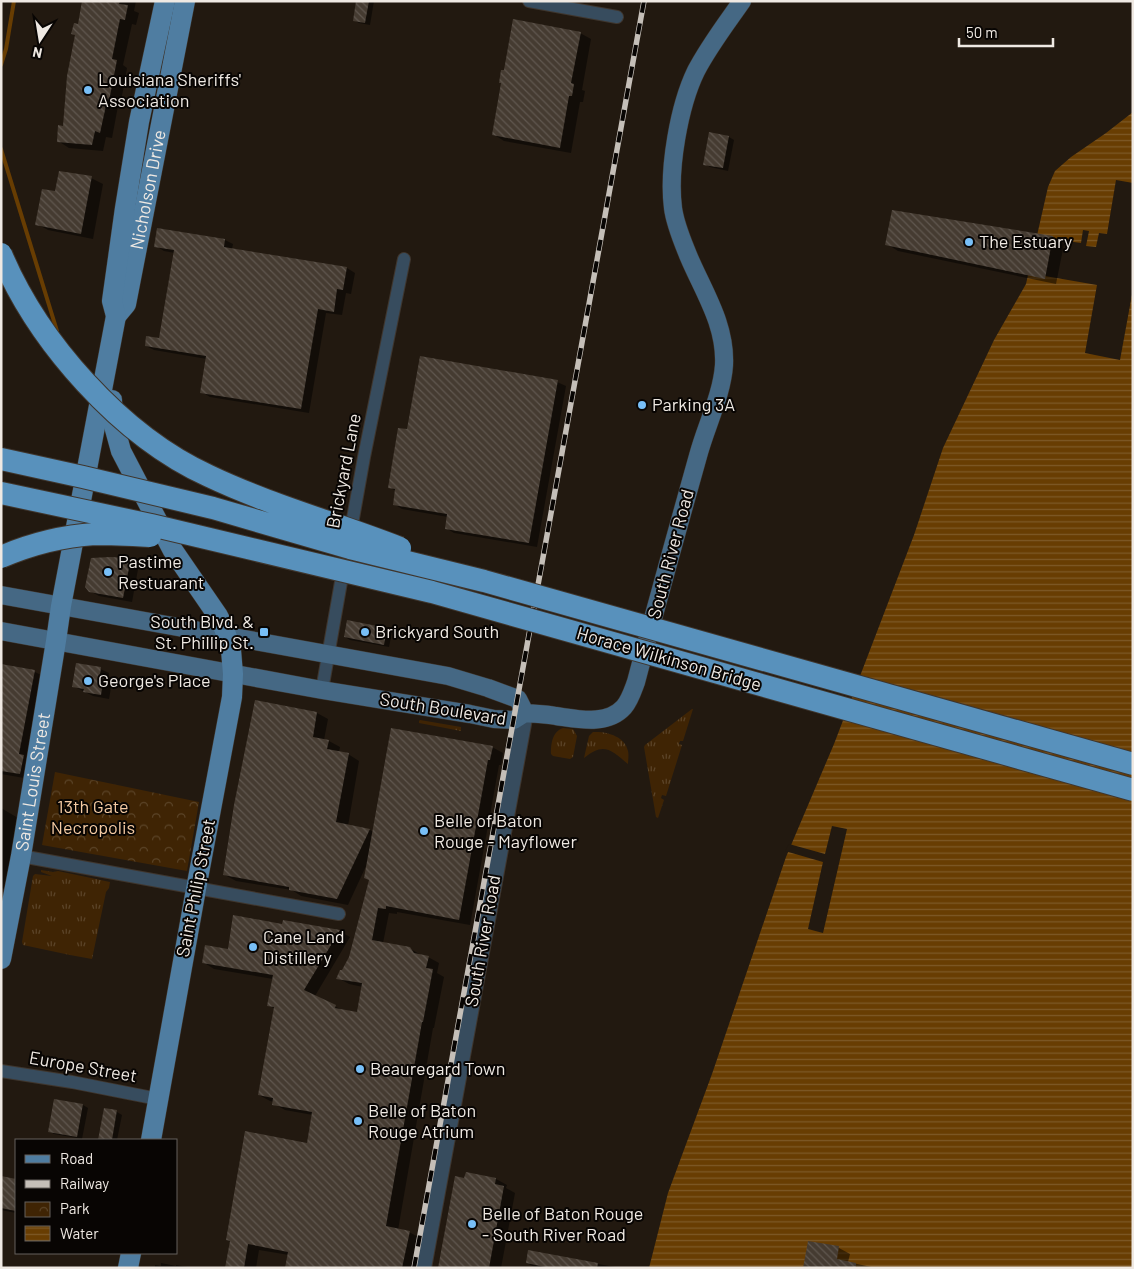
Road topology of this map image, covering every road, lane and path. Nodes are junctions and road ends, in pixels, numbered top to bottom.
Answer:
1 (164, 1) edge
2 (185, 1) edge
3 (529, 1) edge
4 (742, 1) edge
5 (617, 17) dead end
6 (1, 254) edge
7 (404, 259) dead end
8 (116, 316) junction
9 (106, 370) junction
10 (1, 459) edge
11 (1, 492) edge
12 (202, 538) junction
13 (1, 557) edge
14 (484, 581) junction
15 (1, 595) edge
16 (61, 606) junction
17 (1, 631) edge
18 (227, 636) junction
19 (56, 641) junction
20 (328, 654) junction
21 (233, 674) junction
22 (322, 690) junction
23 (525, 713) junction
24 (1133, 764) edge
25 (1133, 790) edge
26 (21, 856) junction
27 (196, 889) junction
28 (339, 914) dead end
29 (1, 959) edge
30 (1, 1071) edge
31 (158, 1099) junction
32 (151, 1139) edge
33 (131, 1254) edge
34 (128, 1268) edge
35 (423, 1268) edge

1 - 8 main road, Nicholson Drive
2 - 8 main road, Nicholson Drive
3 - 5 street
4 - 23 main road, South River Road
6 - 14 highway, bridge
7 - 20 street, Brickyard Lane
8 - 9 main road, Nicholson Drive
9 - 16 main road, Nicholson Drive
9 - 18 main road, Saint Philip Street
10 - 14 highway, bridge
11 - 12 highway, bridge
12 - 13 highway, bridge
12 - 25 highway, Horace Wilkinson Bridge, bridge
14 - 24 highway, Horace Wilkinson Bridge, bridge
15 - 16 main road, South Boulevard
16 - 18 main road, South Boulevard
16 - 19 main road, Saint Louis Street
17 - 19 main road, South Boulevard
18 - 20 main road, South Boulevard
18 - 21 main road, Saint Philip Street
19 - 21 main road, South Boulevard
19 - 26 main road, Saint Louis Street
20 - 22 street, Brickyard Lane
20 - 23 main road, South Boulevard
21 - 22 main road, South Boulevard
21 - 27 main road, Saint Philip Street
22 - 23 main road, South Boulevard
23 - 35 street, South River Road
26 - 27 street
26 - 29 main road, Saint Louis Street
27 - 28 street
27 - 31 main road, Saint Philip Street
30 - 31 street, Europe Street
31 - 32 main road, Saint Philip Street
33 - 34 main road

